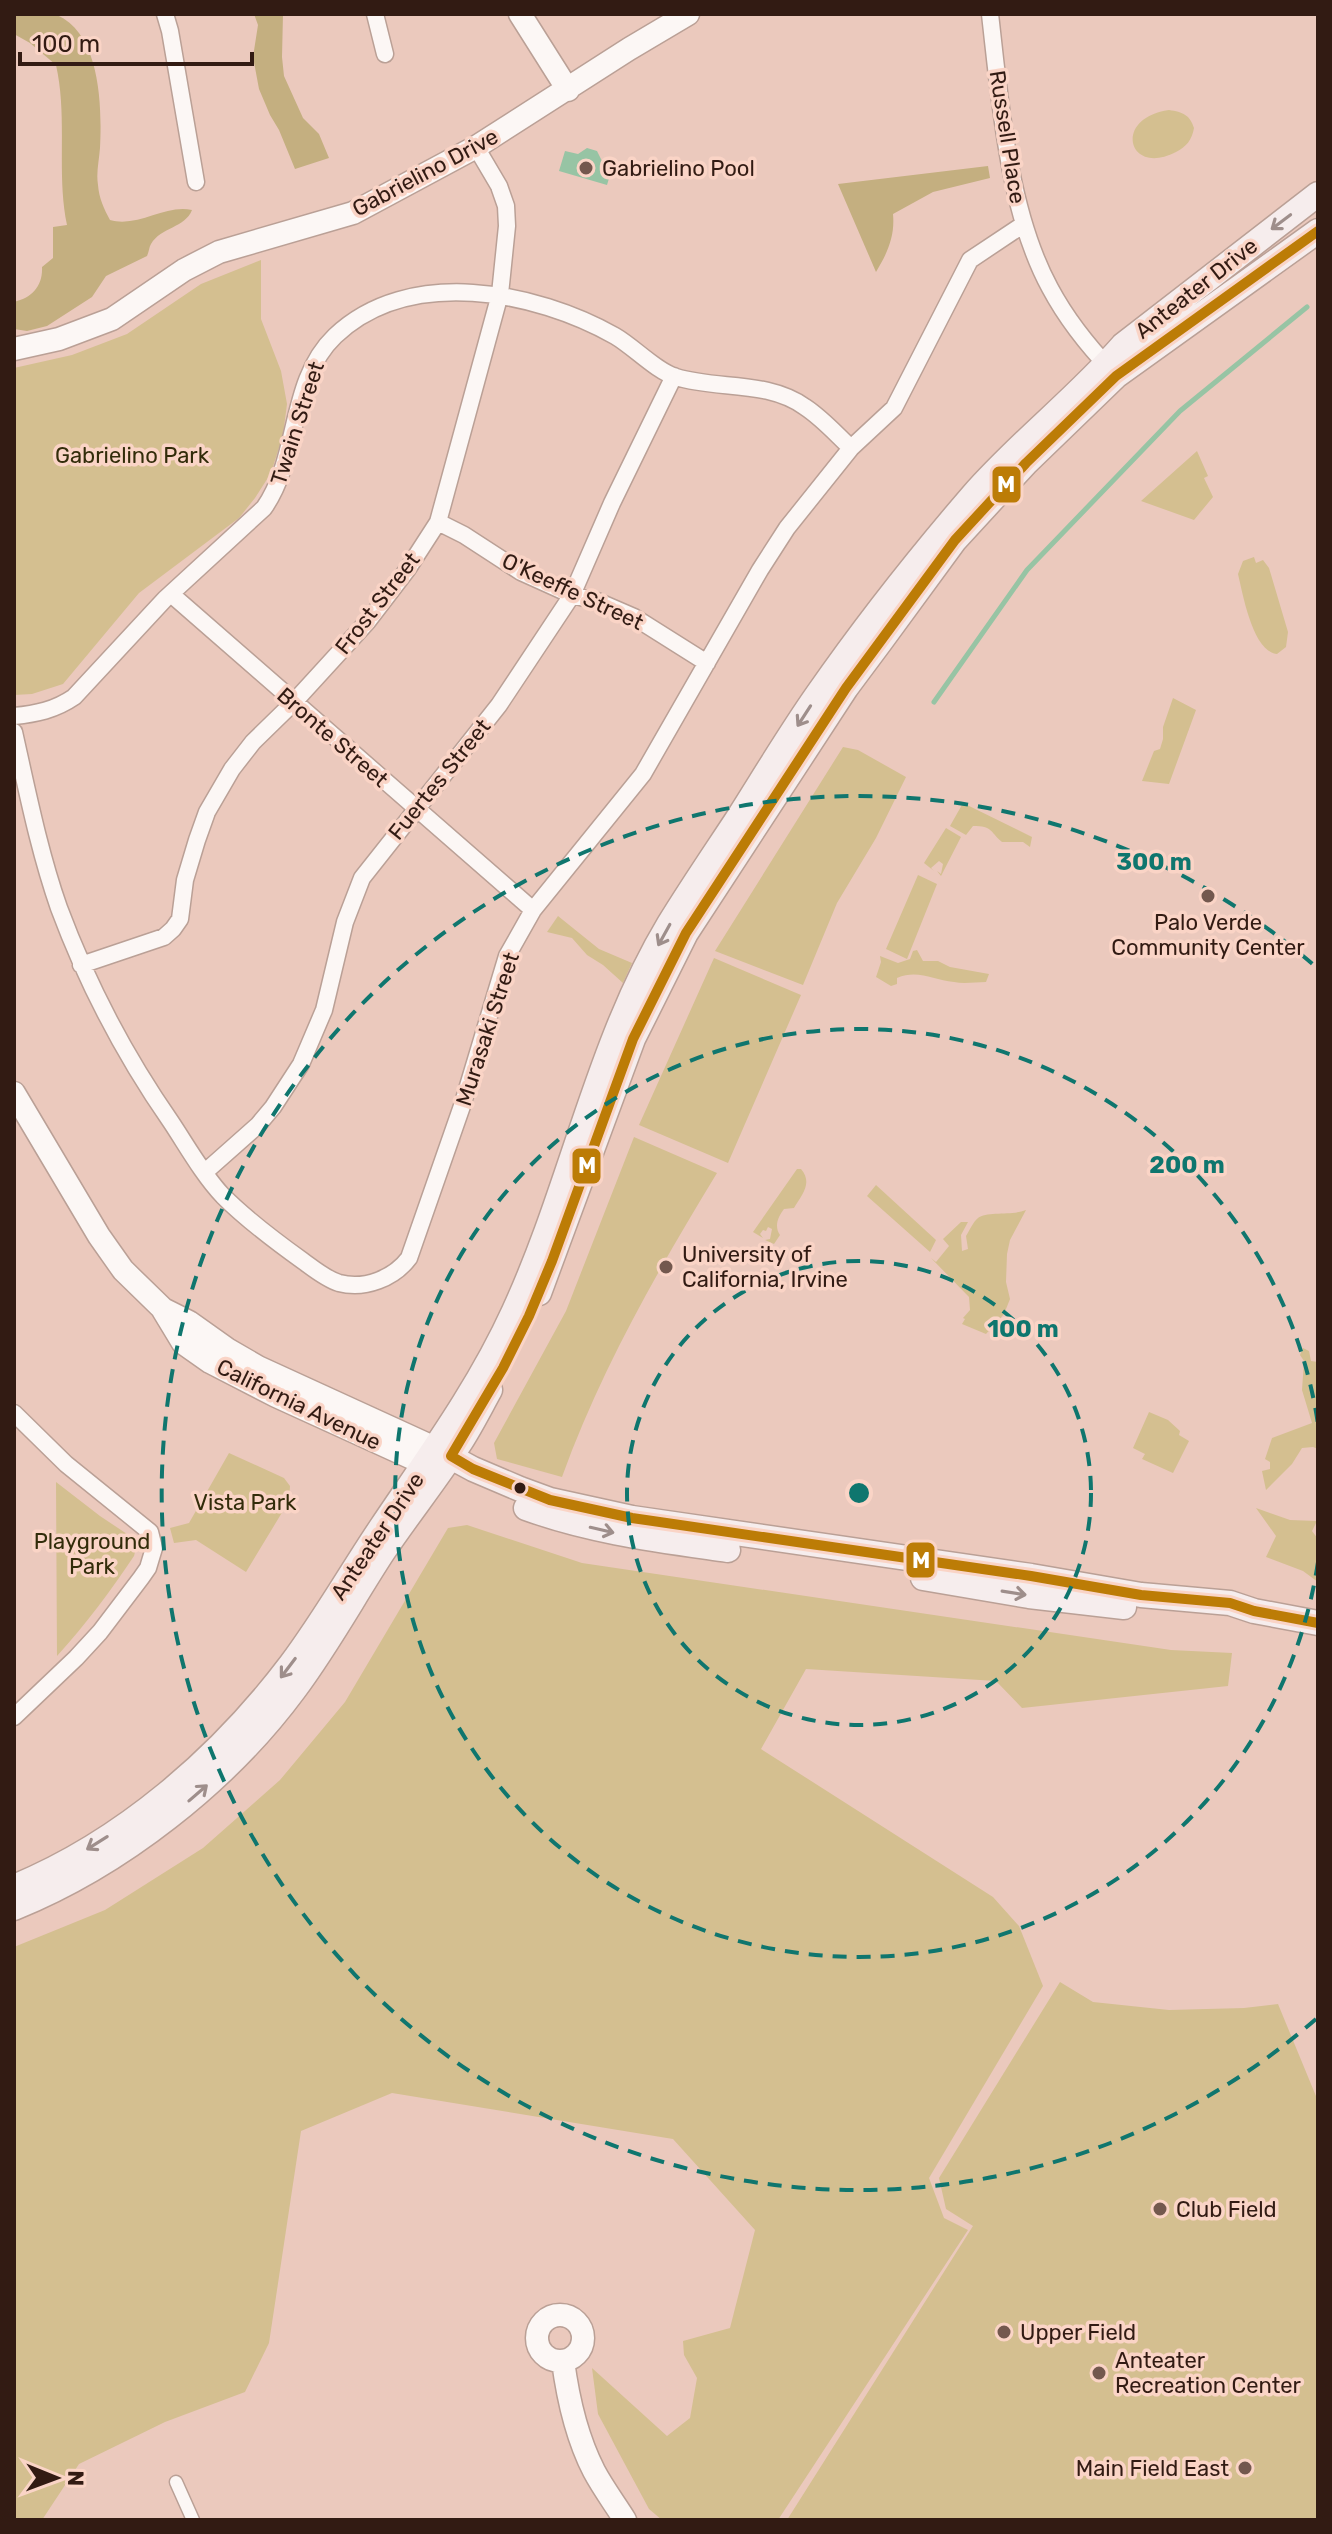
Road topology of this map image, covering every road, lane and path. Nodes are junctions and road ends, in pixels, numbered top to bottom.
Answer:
1 (165, 14) edge
2 (375, 14) edge
3 (520, 14) edge
4 (688, 14) edge
5 (990, 14) edge
6 (385, 54) dead end
7 (568, 90) junction
8 (476, 147) junction
9 (196, 182) dead end
10 (1318, 194) edge
11 (1024, 224) junction
12 (1318, 231) edge
13 (500, 294) junction
14 (14, 349) edge
15 (1111, 370) junction
16 (674, 376) junction
17 (851, 448) junction
18 (438, 522) junction
19 (925, 553) junction
20 (171, 594) junction
21 (572, 595) junction
22 (707, 663) junction
23 (294, 702) junction
24 (14, 716) edge
25 (829, 716) junction
26 (14, 732) edge
27 (416, 809) junction
28 (533, 910) junction
29 (81, 965) junction
30 (14, 1093) edge
31 (205, 1172) junction
32 (15, 1415) edge
33 (438, 1460) junction
34 (1318, 1623) edge
35 (14, 1717) edge
36 (14, 1887) edge
37 (14, 1908) edge
38 (563, 2361) dead end
39 (176, 2482) dead end
40 (193, 2520) edge
41 (625, 2520) edge

1 - 9 street
2 - 6 street
3 - 7 street
4 - 7 street, Gabrielino Drive
5 - 11 street, Russell Place
7 - 8 street, Gabrielino Drive
8 - 13 street, Frost Street
8 - 14 street, Gabrielino Drive
10 -> 15 main road, Anteater Drive
11 - 15 street, Russell Place
11 - 17 street, Murasaki Street
12 - 15 main road, Anteater Drive
13 - 16 street, Twain Street
13 - 18 street, Frost Street
13 - 20 street, Twain Street
15 - 19 main road, Anteater Drive
15 - 25 main road, Anteater Drive
16 - 17 street, Twain Street
16 - 21 street, Fuertes Street
17 - 22 street, Murasaki Street
18 - 21 street, O'Keeffe Street
18 - 23 street, Frost Street
19 - 25 main road
19 -> 33 main road, Anteater Drive
20 - 23 street, Bronte Street
20 - 24 street, Twain Street
21 - 22 street, O'Keeffe Street
21 - 27 street, Fuertes Street
22 - 28 street, Murasaki Street
23 - 27 street, Bronte Street
23 - 29 street, Frost Street
25 - 33 main road, Anteater Drive
26 - 29 street, Murasaki Street
27 - 28 street, Bronte Street
27 - 31 street, Fuertes Street
28 - 31 street, Murasaki Street
29 - 31 street, Murasaki Street
30 - 33 street, California Avenue
32 - 35 street
33 - 34 main road, California Avenue
33 -> 36 main road, Anteater Drive
37 -> 33 main road, Anteater Drive
38 - 41 street
39 - 40 street

